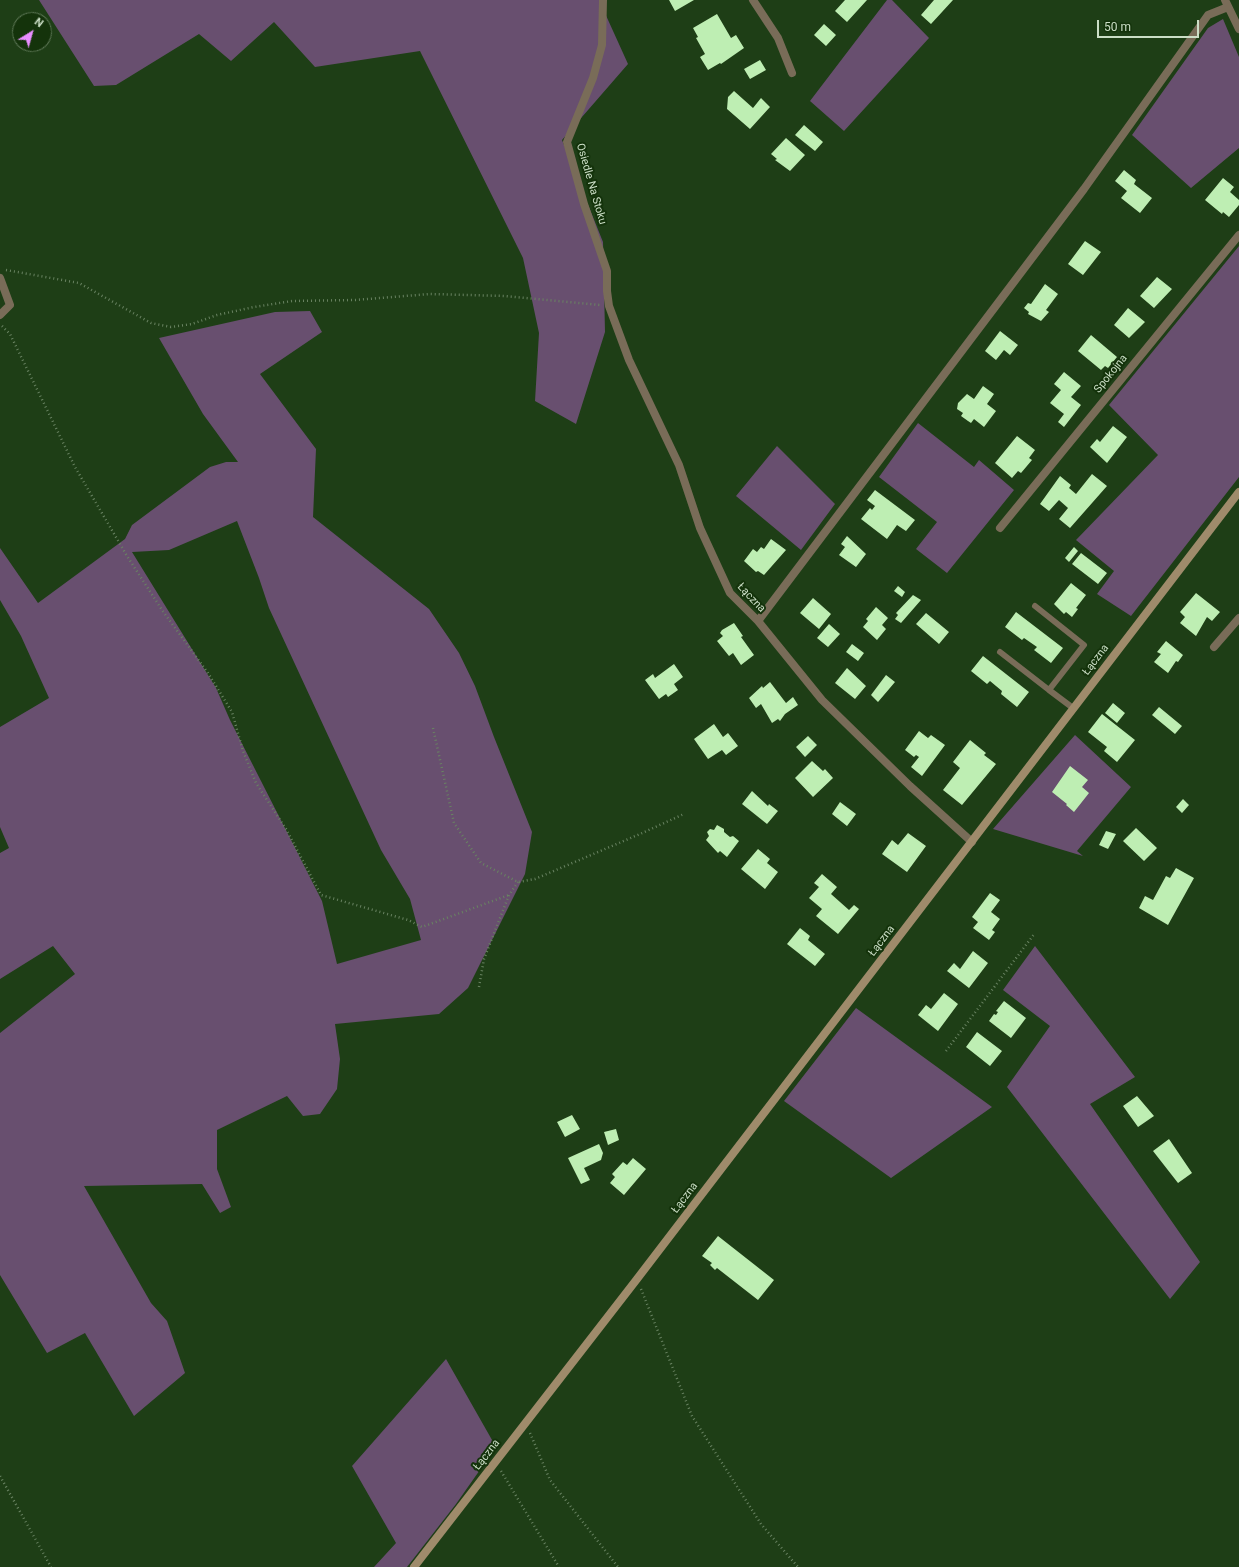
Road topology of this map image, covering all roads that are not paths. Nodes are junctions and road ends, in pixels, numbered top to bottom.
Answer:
1 (603, 0) edge
2 (753, 0) edge
3 (1227, 3) edge
4 (1239, 29) edge
5 (792, 72) dead end
6 (1239, 235) edge
7 (0, 278) edge
8 (609, 306) joint
9 (0, 316) edge
10 (1239, 492) edge
11 (1000, 528) dead end
12 (1035, 606) dead end
13 (1239, 618) edge
14 (758, 621) junction
15 (1214, 647) dead end
16 (1000, 652) dead end
17 (1049, 690) junction
18 (1073, 708) junction
19 (972, 842) junction
20 (414, 1567) edge

1 - 8 street, Osiedle Na Stoku
2 - 5 street
3 - 4 street
3 - 14 street
6 - 11 street, Spokojna
7 - 9 street
8 - 14 street, Łączna
10 - 18 street, Łączna
12 - 17 lane
13 - 15 street
14 - 19 street, Łączna
16 - 17 lane
17 - 18 lane
18 - 19 street, Łączna
19 - 20 street, Łączna

